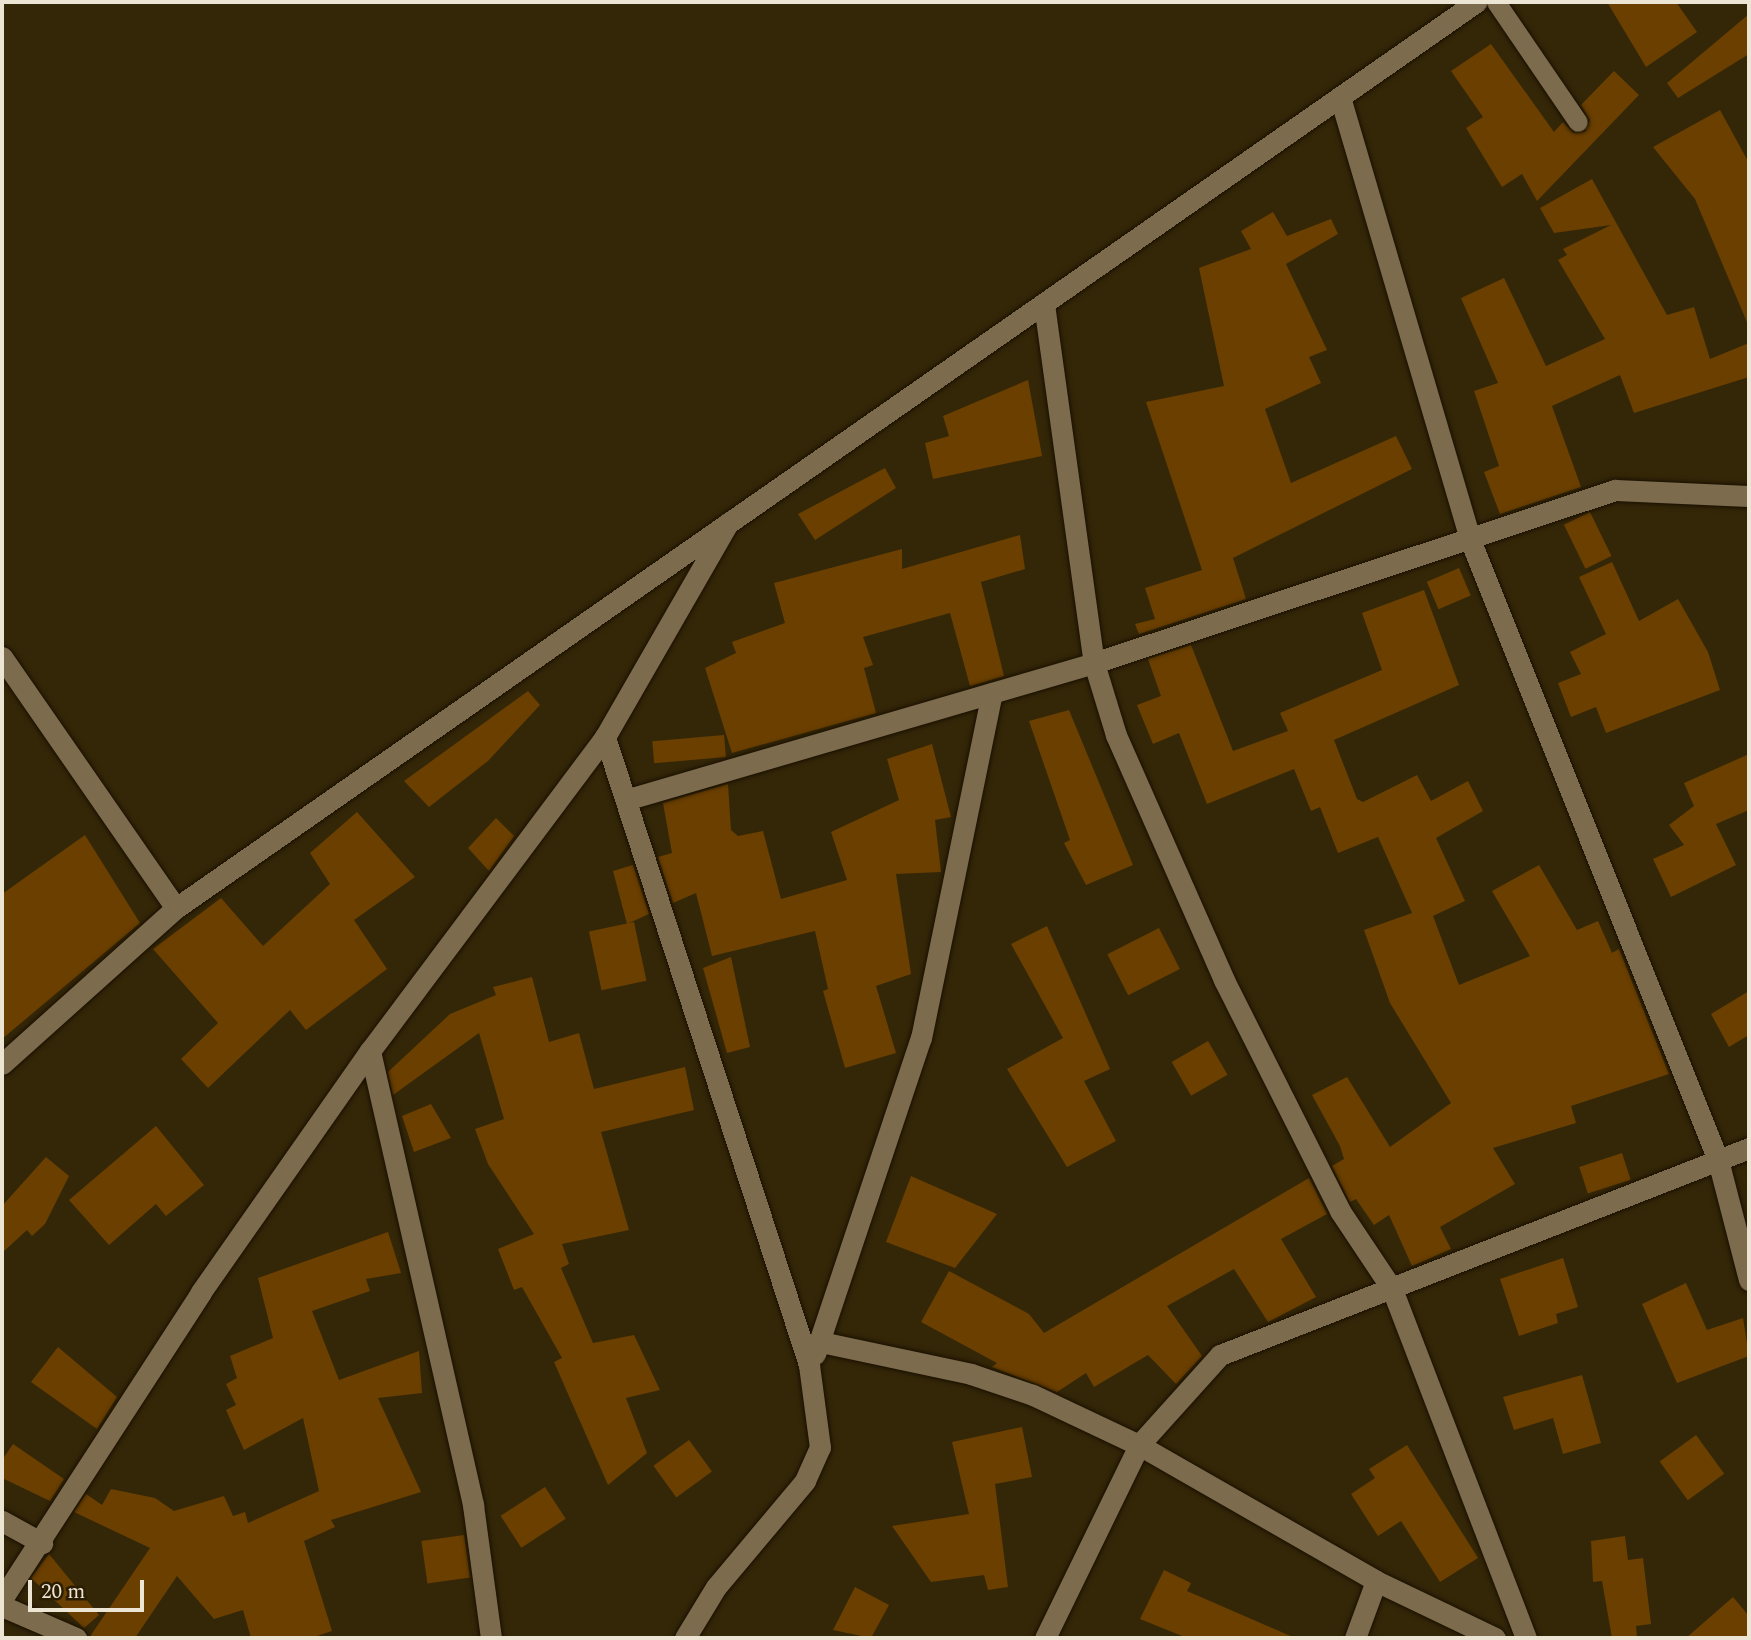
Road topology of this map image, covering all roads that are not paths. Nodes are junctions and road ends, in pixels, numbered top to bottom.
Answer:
1 (1476, 2) edge
2 (1496, 2) edge
3 (1340, 97) junction
4 (1578, 122) dead end
5 (1044, 304) junction
6 (1748, 500) edge
7 (731, 519) junction
8 (1471, 542) junction
9 (2, 657) edge
10 (1094, 663) junction
11 (992, 693) junction
12 (605, 737) junction
13 (629, 799) junction
14 (176, 908) junction
15 (370, 1051) junction
16 (2, 1064) edge
17 (1749, 1148) edge
18 (1718, 1160) junction
19 (1749, 1280) edge
20 (1392, 1289) junction
21 (821, 1342) junction
22 (809, 1365) junction
23 (1139, 1445) junction
24 (2, 1521) edge
25 (43, 1543) junction
26 (1377, 1581) junction
27 (2, 1599) edge
28 (2, 1606) edge
29 (76, 1638) edge
30 (491, 1638) edge
31 (685, 1638) edge
32 (1045, 1638) edge
33 (1355, 1638) edge
34 (1495, 1638) edge
35 (1526, 1638) edge

1 - 3 street
2 - 4 lane
3 - 5 street
3 - 8 street
5 - 7 street
5 - 10 street
6 - 8 street
7 - 12 street
7 - 14 street
8 - 10 street
8 - 18 street
9 - 14 street
10 - 11 street
10 - 20 street
11 - 13 street
11 - 21 street
12 - 13 street
12 - 15 street
13 - 22 street
14 - 16 street
15 - 25 street
15 - 30 street
17 - 18 street
18 - 19 street
18 - 20 street
20 - 23 street
20 - 35 street
21 - 22 street
21 - 23 street
22 - 31 street
23 - 26 street
23 - 32 street
24 - 25 street
25 - 27 street
26 - 33 street
26 - 34 street
28 - 29 street

